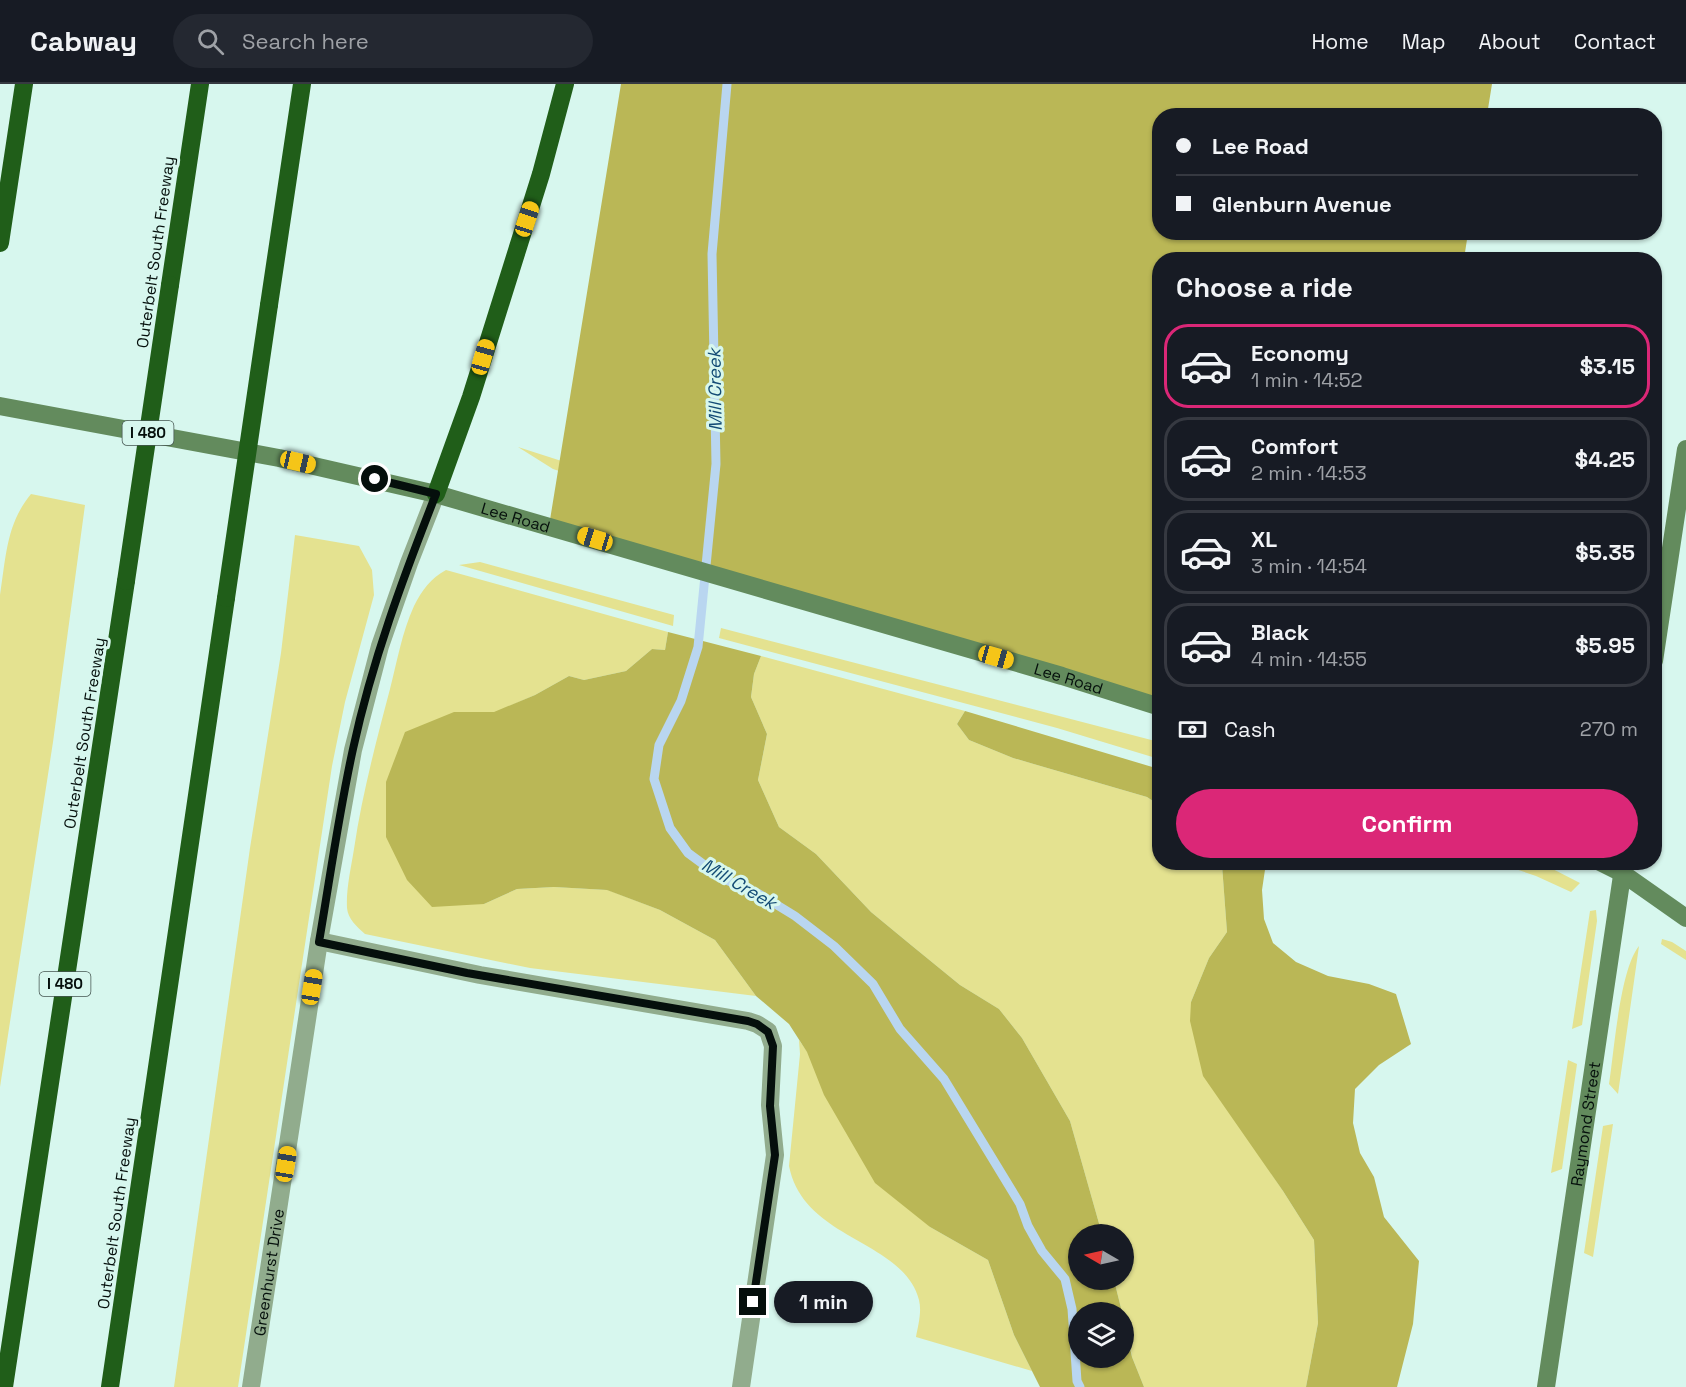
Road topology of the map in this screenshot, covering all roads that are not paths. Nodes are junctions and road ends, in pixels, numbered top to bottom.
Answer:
1 (24, 84) edge
2 (200, 84) edge
3 (302, 84) edge
4 (565, 84) edge
5 (0, 243) edge
6 (0, 406) edge
7 (1686, 449) edge
8 (436, 494) junction
9 (1662, 608) edge
10 (1152, 704) edge
11 (1623, 870) edge
12 (1626, 870) edge
13 (1686, 918) edge
14 (319, 942) junction
15 (4, 1387) edge
16 (110, 1387) edge
17 (251, 1387) edge
18 (741, 1387) edge
19 (1546, 1387) edge

1 - 5 highway
2 - 15 highway, Outerbelt South Freeway / I 480, bridge
3 - 16 highway, Outerbelt South Freeway, bridge
4 - 8 highway
6 - 8 main road, Lee Road
7 - 9 main road
8 - 10 main road, Lee Road
8 - 14 street, Greenhurst Drive
11 - 19 main road, Raymond Street
12 - 13 main road
14 - 17 street, Greenhurst Drive
14 - 18 street

